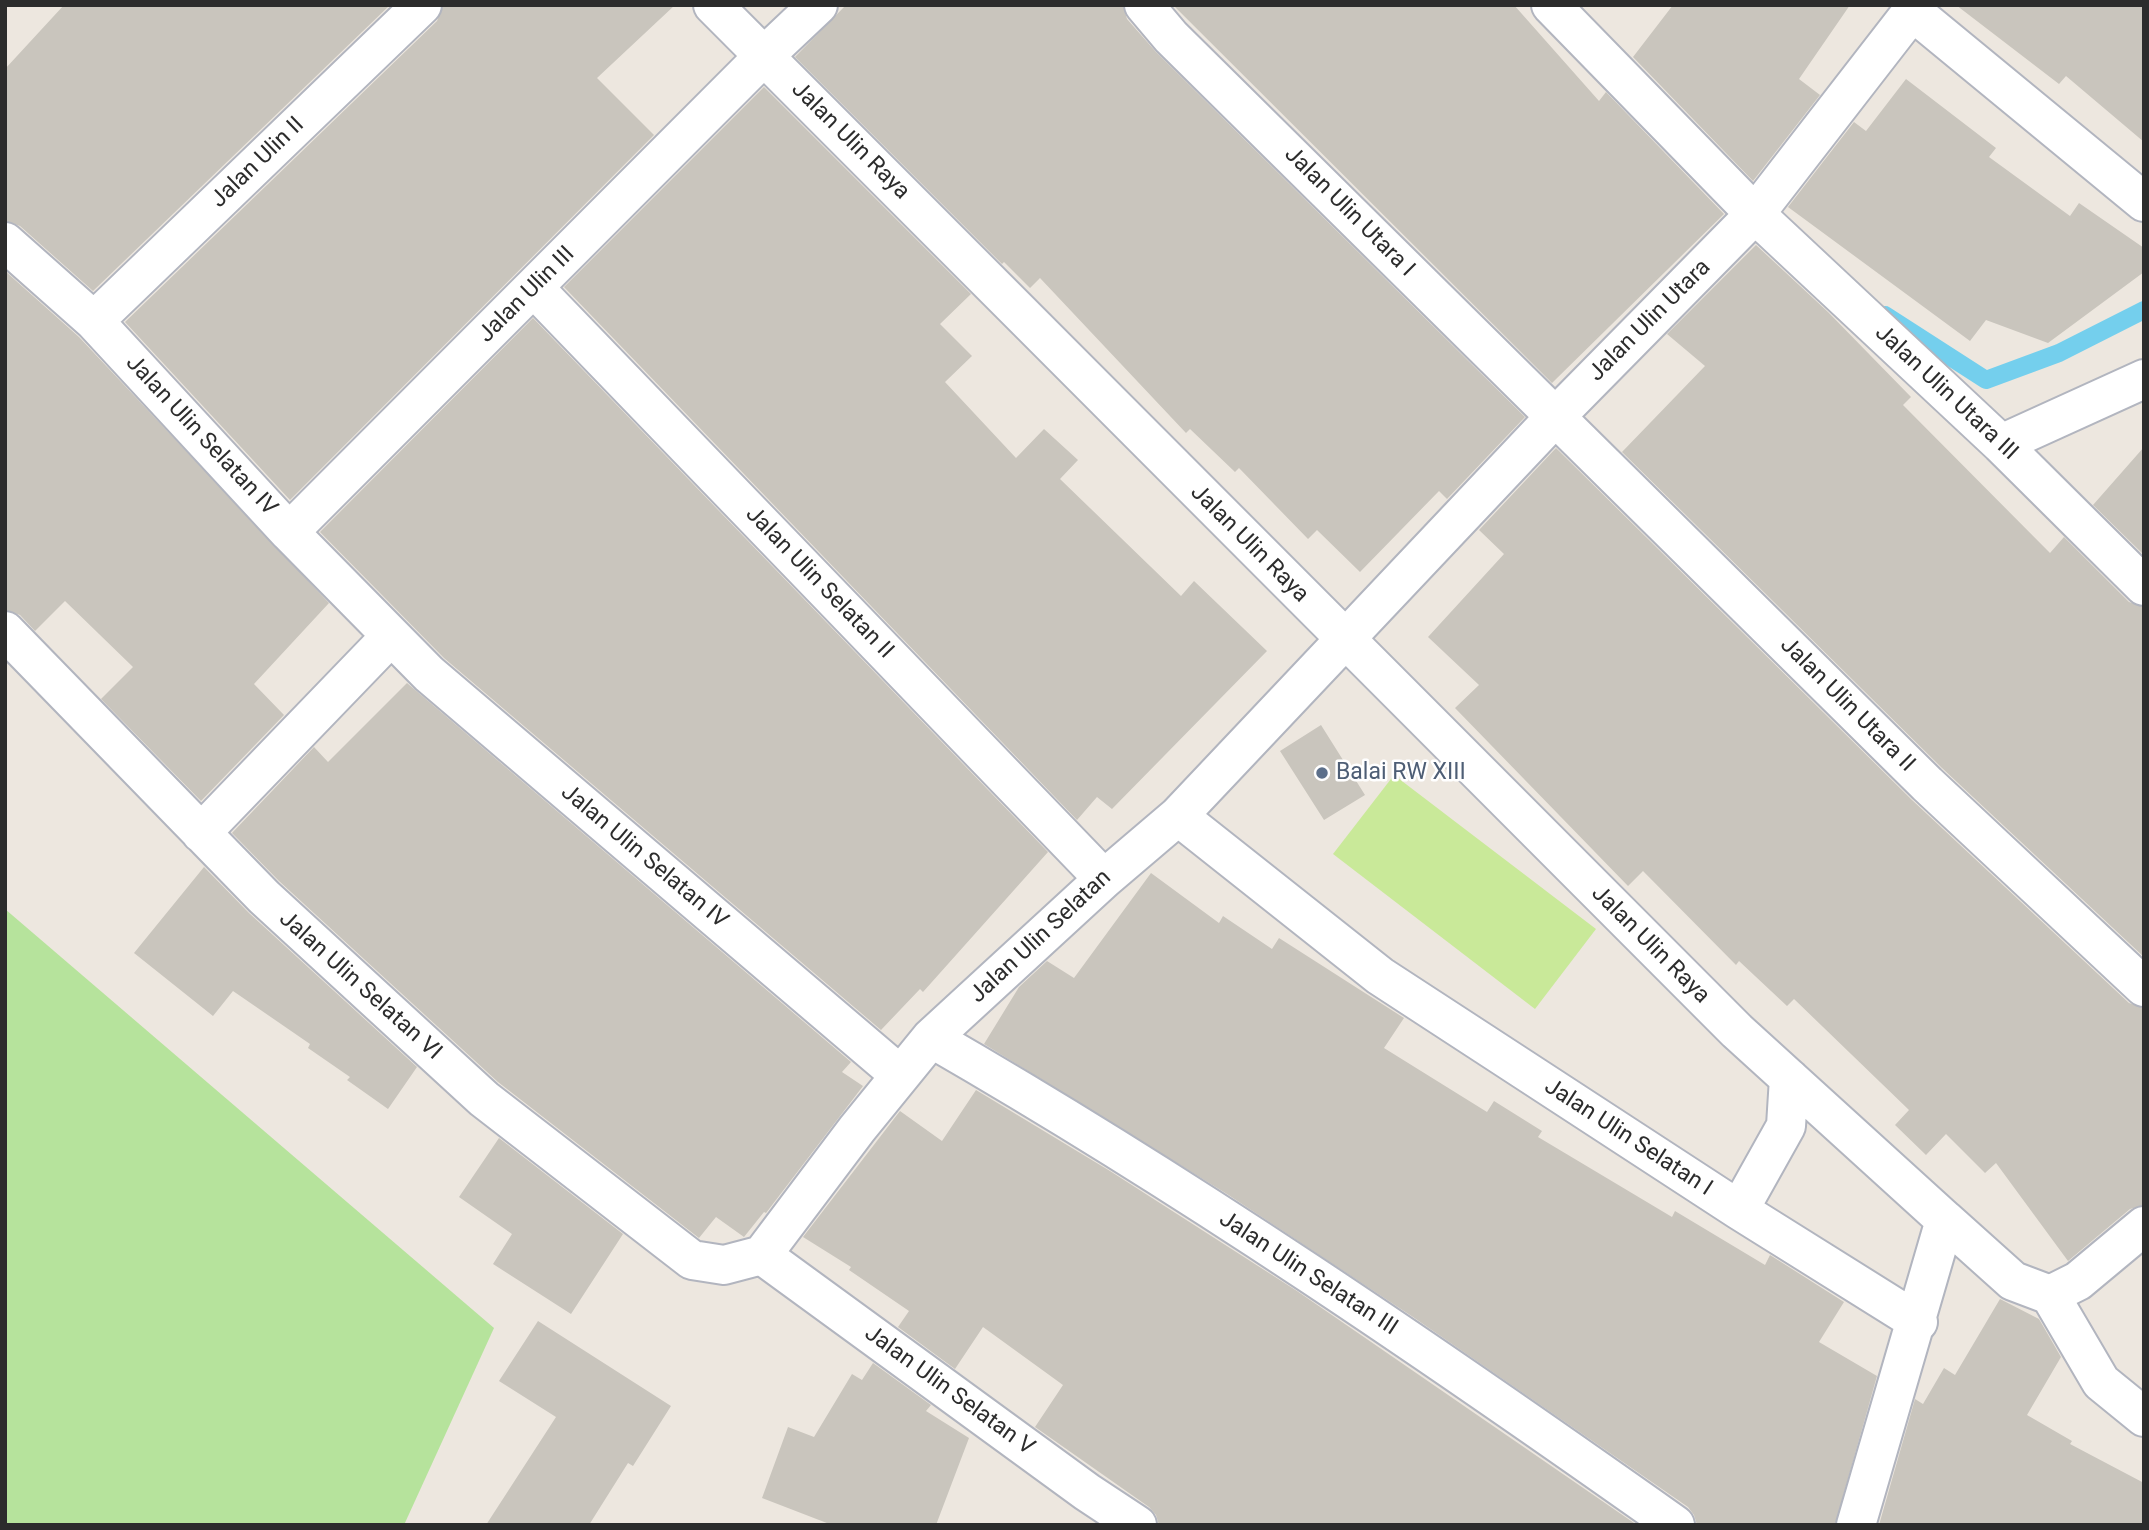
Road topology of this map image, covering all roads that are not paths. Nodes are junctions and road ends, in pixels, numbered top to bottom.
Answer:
1 (422, 5) edge
2 (713, 5) edge
3 (818, 5) edge
4 (1144, 5) edge
5 (1551, 5) edge
6 (1914, 8) edge
7 (764, 56) junction
8 (1765, 202) junction
9 (2144, 202) edge
10 (5, 242) edge
11 (534, 288) junction
12 (94, 321) junction
13 (2144, 379) edge
14 (1555, 417) junction
15 (2001, 444) junction
16 (289, 532) junction
17 (2144, 586) edge
18 (5, 631) edge
19 (391, 636) junction
20 (1344, 640) junction
21 (1178, 816) junction
22 (201, 832) junction
23 (1104, 879) junction
24 (2144, 987) edge
25 (931, 1038) junction
26 (900, 1075) junction
27 (1789, 1078) junction
28 (1739, 1210) junction
29 (1945, 1220) junction
30 (2144, 1226) edge
31 (762, 1255) junction
32 (2050, 1295) junction
33 (1917, 1322) junction
34 (2144, 1417) edge
35 (1137, 1525) edge
36 (1675, 1525) edge
37 (1856, 1525) edge

1 - 12 street, Jalan Ulin II
2 - 7 street, Jalan Ulin Raya
3 - 7 street, Jalan Ulin III
4 - 14 street, Jalan Ulin Utara I
5 - 8 street
6 - 8 street, Jalan Ulin Utara
6 - 9 street
7 - 11 street, Jalan Ulin III
7 - 20 street, Jalan Ulin Raya
8 - 14 street, Jalan Ulin Utara
8 - 15 street, Jalan Ulin Utara III
10 - 12 street, Jalan Ulin Selatan IV
11 - 16 street, Jalan Ulin III
11 - 23 street, Jalan Ulin Selatan II
12 - 16 street, Jalan Ulin Selatan IV
13 - 15 street
14 - 20 street, Jalan Ulin Utara
14 - 24 street, Jalan Ulin Utara II
15 - 17 street, Jalan Ulin Utara III
16 - 19 street, Jalan Ulin Selatan IV
18 - 22 street, Jalan Ulin Selatan VI
19 - 22 street
19 - 26 street, Jalan Ulin Selatan IV
20 - 21 street, Jalan Ulin Selatan
20 - 27 street, Jalan Ulin Raya
21 - 23 street, Jalan Ulin Selatan
21 - 28 street, Jalan Ulin Selatan I
22 - 31 street, Jalan Ulin Selatan VI
23 - 25 street, Jalan Ulin Selatan
25 - 26 street, Jalan Ulin Selatan
25 - 36 street, Jalan Ulin Selatan III
26 - 31 street, Jalan Ulin Selatan
27 - 28 street
27 - 29 street, Jalan Ulin Raya
28 - 33 street, Jalan Ulin Selatan I
29 - 32 street, Jalan Ulin Raya
29 - 33 street
30 - 32 street
31 - 35 street, Jalan Ulin Selatan V
32 - 34 street
33 - 37 street

